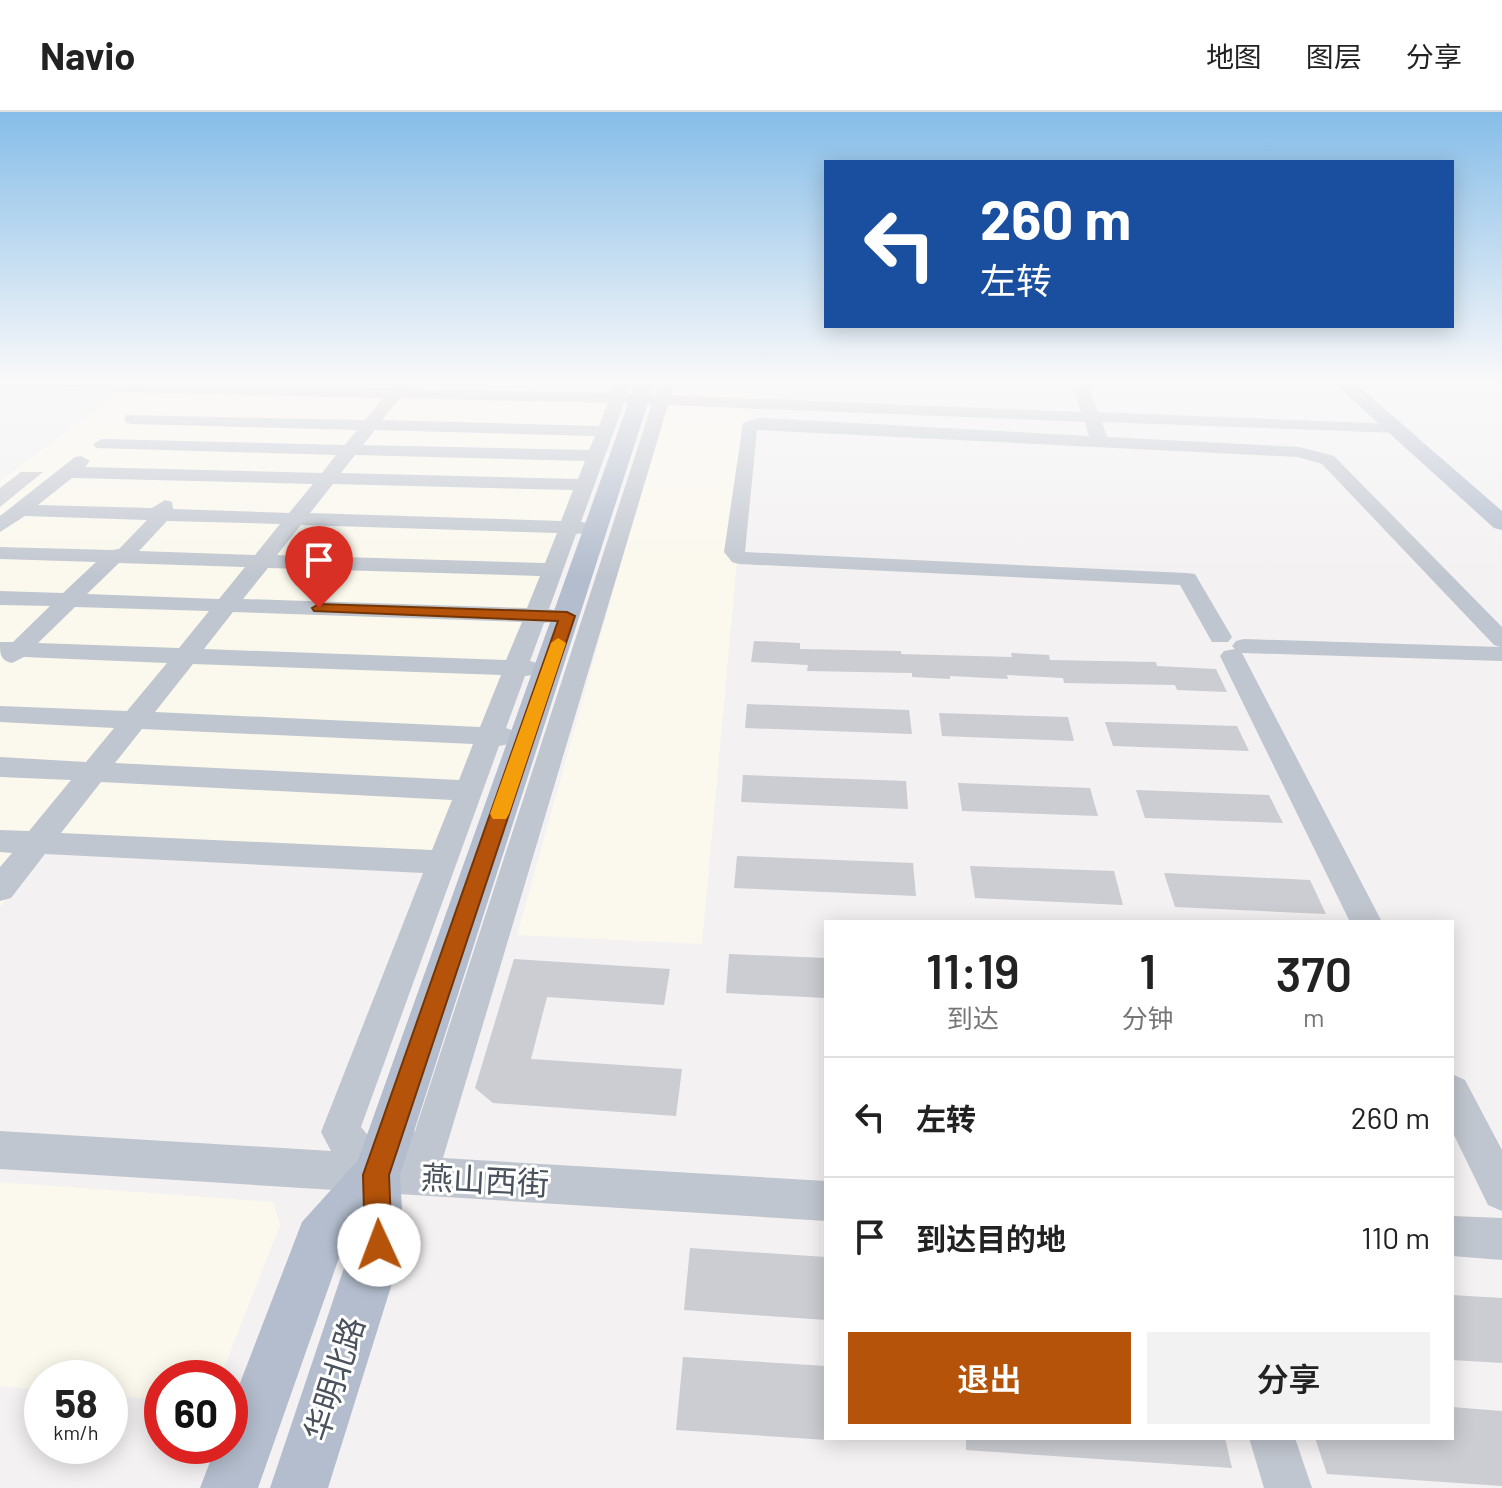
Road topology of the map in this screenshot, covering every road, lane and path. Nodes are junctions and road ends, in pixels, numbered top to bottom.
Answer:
1 (97, 448) edge
2 (224, 448) edge
3 (275, 448) edge
4 (478, 448) edge
5 (542, 448) edge
6 (599, 448) edge
7 (618, 448) edge
8 (626, 448) edge
9 (746, 448) edge
10 (1224, 448) edge
11 (1415, 448) edge
12 (349, 450) junction
13 (475, 453) junction
14 (67, 472) junction
15 (196, 475) junction
16 (327, 479) junction
17 (585, 485) junction
18 (20, 510) junction
19 (157, 514) junction
20 (295, 519) junction
21 (1502, 523) edge
22 (0, 526) edge
23 (583, 528) junction
24 (0, 553) edge
25 (114, 556) junction
26 (261, 561) junction
27 (553, 570) junction
28 (0, 598) edge
29 (69, 600) junction
30 (226, 605) junction
31 (552, 616) junction
32 (1502, 640) edge
33 (1232, 646) junction
34 (9, 650) edge
35 (1502, 654) edge
36 (185, 656) junction
37 (0, 668) edge
38 (516, 668) junction
39 (549, 670) junction
40 (0, 714) edge
41 (134, 720) junction
42 (490, 736) junction
43 (526, 738) junction
44 (0, 767) edge
45 (93, 772) junction
46 (469, 791) junction
47 (0, 841) edge
48 (37, 843) junction
49 (442, 862) junction
50 (0, 889) edge
51 (1365, 920) edge
52 (1454, 1096) edge
53 (0, 1150) edge
54 (376, 1175) junction
55 (1502, 1191) edge
56 (824, 1201) edge
57 (1454, 1236) edge
58 (1502, 1239) edge
59 (1273, 1440) edge
60 (229, 1488) edge
61 (299, 1488) edge
62 (1288, 1488) edge

1 - 14 street
2 - 15 street
3 - 12 street
4 - 13 street
5 - 13 street
6 - 17 street
7 - 23 main road, 华明北路
8 - 54 street
9 - 33 street
10 - 32 street
11 - 21 main road
12 - 13 street
12 - 16 street
14 - 15 street
14 - 18 street
15 - 16 street
15 - 19 street
16 - 17 street
16 - 20 street
17 - 23 street
18 - 19 street
18 - 22 street
19 - 20 street
19 - 25 street
20 - 23 street
20 - 26 street
23 - 27 street
23 - 31 main road, 华明北路
24 - 25 street
25 - 26 street
25 - 29 street
26 - 27 street
26 - 30 street
27 - 31 street
28 - 29 street
29 - 30 street
29 - 34 street
30 - 31 street
30 - 36 street
31 - 38 street
31 - 39 main road, 华明北路
33 - 35 street
33 - 51 street
34 - 36 street
34 - 37 street
36 - 38 street
36 - 41 street
38 - 39 street
38 - 42 street
39 - 43 main road, 华明北路
40 - 41 street
41 - 42 street
41 - 45 street
42 - 43 street
42 - 46 street
43 - 54 main road, 华明北路
44 - 45 street
45 - 46 street
45 - 48 street
46 - 49 street
47 - 48 street
48 - 49 street
48 - 50 street
49 - 54 street
52 - 55 street
53 - 54 street, 燕山西街
54 - 56 street, 燕山西街
54 - 60 main road, 华明北路
54 - 61 main road, 华明北路
57 - 58 street
59 - 62 street

